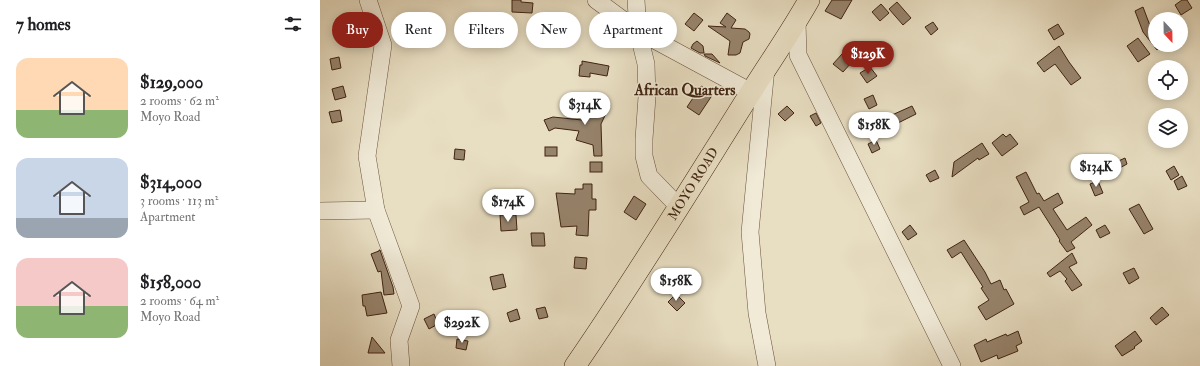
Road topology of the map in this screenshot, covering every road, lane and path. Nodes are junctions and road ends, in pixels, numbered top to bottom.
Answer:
1 (368, 0) edge
2 (596, 0) edge
3 (636, 0) edge
4 (810, 0) edge
5 (612, 12) edge
6 (637, 12) edge
7 (797, 22) junction
8 (642, 48) edge
9 (669, 48) edge
10 (766, 68) junction
11 (751, 92) junction
12 (679, 207) junction
13 (376, 210) junction
14 (320, 211) edge
15 (401, 366) edge
16 (576, 366) edge
17 (767, 366) edge
18 (952, 366) edge

1 - 13 street
2 - 5 street
3 - 6 street
4 - 7 main road, MOYO ROAD
7 - 10 main road, MOYO ROAD
7 - 18 street
8 - 12 street
9 - 11 street
10 - 11 main road, MOYO ROAD
10 - 17 street
11 - 12 main road, MOYO ROAD
12 - 16 main road, MOYO ROAD
13 - 14 street
13 - 15 street

